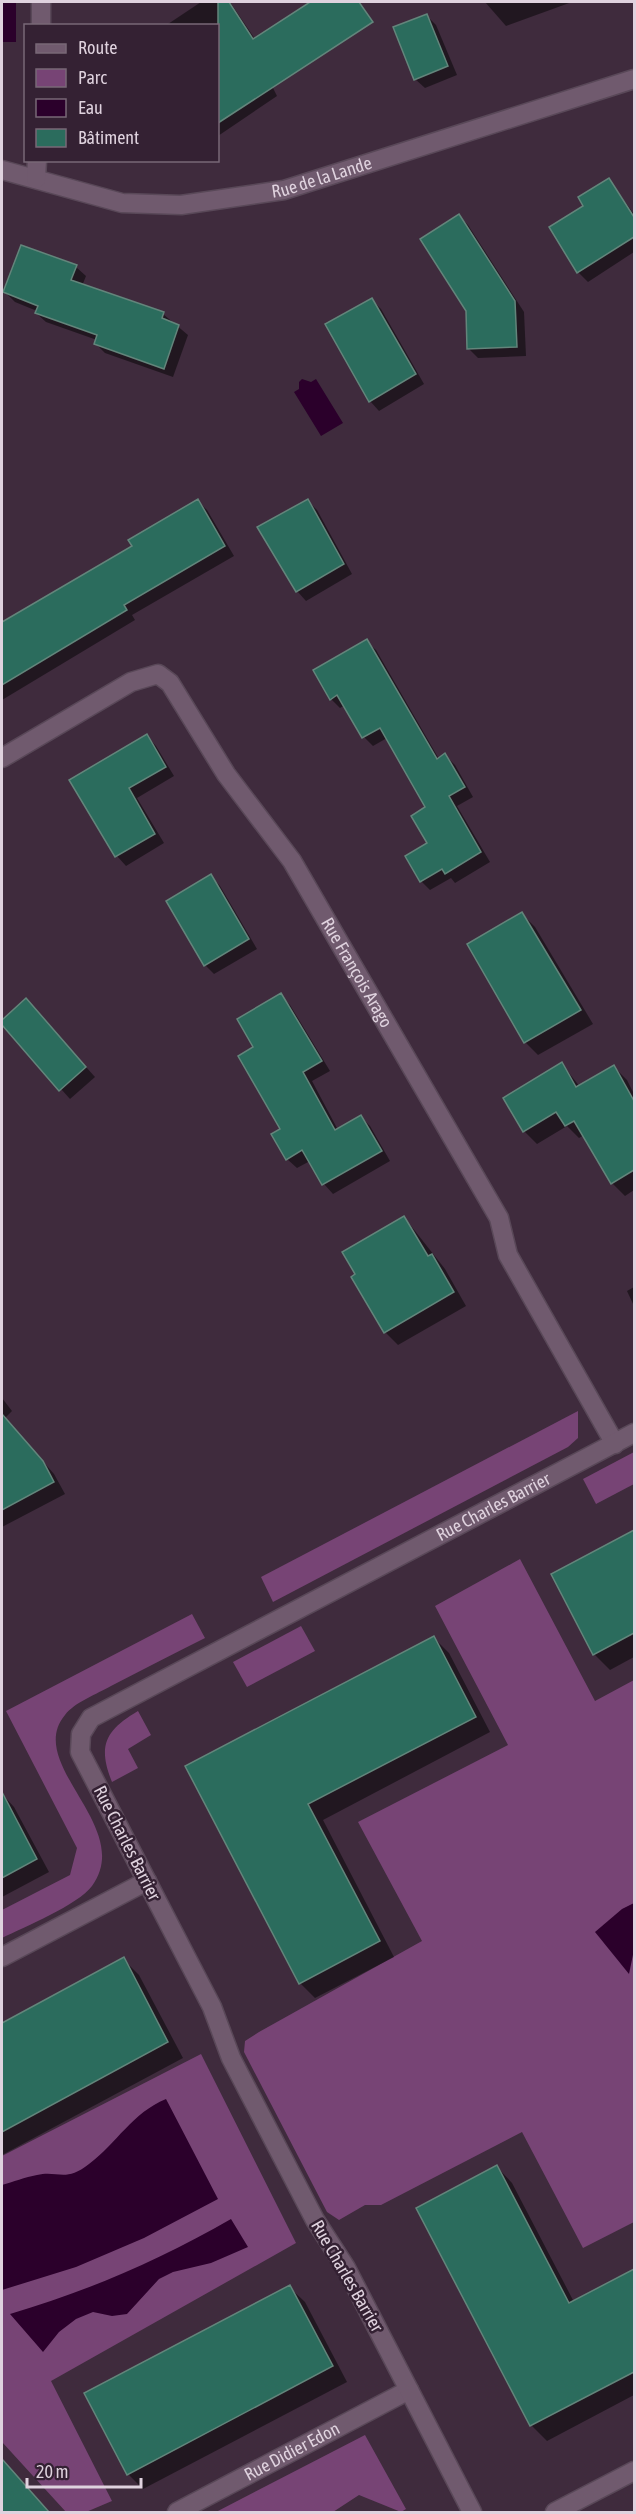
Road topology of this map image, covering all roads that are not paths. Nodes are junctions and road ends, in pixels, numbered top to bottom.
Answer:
1 (41, 2) edge
2 (41, 24) edge
3 (634, 79) edge
4 (37, 162) edge
5 (2, 170) edge
6 (36, 179) junction
7 (2, 758) edge
8 (634, 1433) edge
9 (615, 1444) junction
10 (147, 1881) junction
11 (2, 1957) edge
12 (409, 2390) junction
13 (634, 2471) edge
14 (177, 2512) edge
15 (472, 2512) edge
16 (555, 2512) edge

1 - 2 street
3 - 6 street, Rue de la Lande
4 - 6 street
5 - 6 street, Rue de la Lande
7 - 9 street, Rue François Arago
8 - 9 street, Rue Charles Barrier
9 - 10 street, Rue Charles Barrier
10 - 11 street
10 - 12 street, Rue Charles Barrier
12 - 14 street, Rue Didier Edon
12 - 15 street, Rue Charles Barrier
13 - 16 street

